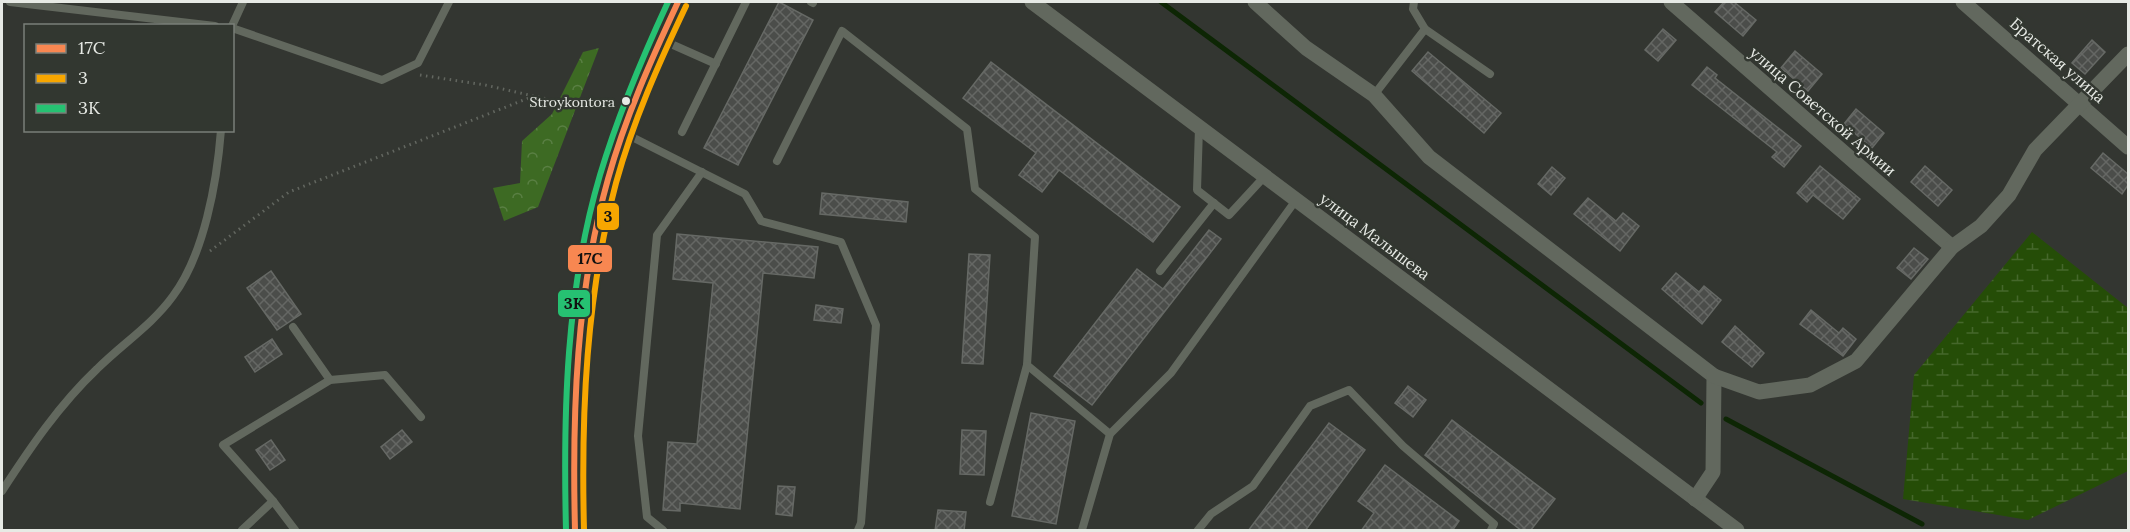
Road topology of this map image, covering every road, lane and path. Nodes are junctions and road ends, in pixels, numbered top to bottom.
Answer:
1 (10, 2) edge
2 (243, 2) edge
3 (449, 2) edge
4 (678, 2) edge
5 (746, 2) edge
6 (1032, 2) edge
7 (1255, 2) edge
8 (1405, 2) edge
9 (1671, 2) edge
10 (1963, 2) edge
11 (1414, 5) edge
12 (198, 24) edge
13 (233, 24) edge
14 (234, 28) edge
15 (1425, 28) junction
16 (660, 40) junction
17 (2128, 54) edge
18 (716, 64) junction
19 (400, 71) junction
20 (1490, 74) dead end
21 (1374, 95) junction
22 (534, 96) junction
23 (2080, 103) junction
24 (633, 106) junction
25 (1199, 127) junction
26 (221, 132) edge
27 (622, 132) junction
28 (682, 132) dead end
29 (2128, 147) edge
30 (777, 161) dead end
31 (702, 172) junction
32 (1265, 176) junction
33 (1296, 200) junction
34 (1214, 203) junction
35 (1952, 247) junction
36 (192, 264) junction
37 (1160, 271) dead end
38 (293, 327) dead end
39 (1027, 365) junction
40 (1714, 376) junction
41 (330, 380) junction
42 (421, 417) dead end
43 (1110, 434) junction
44 (2, 491) edge
45 (1695, 499) junction
46 (273, 501) junction
47 (990, 502) dead end
48 (242, 531) edge
49 (295, 531) edge
50 (574, 531) edge
51 (663, 531) edge
52 (858, 531) edge
53 (1082, 531) edge
54 (1198, 531) edge
55 (1491, 531) edge
56 (1737, 531) edge

1 - 12 lane
2 - 13 lane
3 - 19 lane
4 - 16 main road
5 - 18 lane
6 - 25 street, улица Малышева
7 - 21 street
8 - 11 lane
9 - 35 street, улица Советской Армии
10 - 23 street, Братская улица
11 - 15 lane
14 - 19 lane
15 - 20 lane
15 - 21 lane
16 - 18 lane
16 - 24 main road
17 - 23 street
18 - 28 lane
19 - 22 path
21 - 40 street
22 - 24 path
22 - 36 path
23 - 29 street, Братская улица
23 - 35 street
24 - 27 main road
25 - 32 street, улица Малышева
25 - 34 lane
26 - 36 lane
27 - 31 lane
27 - 50 main road
30 - 39 lane
31 - 51 lane
31 - 52 lane
32 - 33 street, улица Малышева
32 - 34 lane
33 - 43 lane
33 - 45 street, улица Малышева
34 - 37 lane
35 - 40 street
36 - 44 lane
38 - 41 lane
39 - 43 lane
39 - 47 lane
40 - 45 street
41 - 42 lane
41 - 46 lane
43 - 53 lane
45 - 56 street, улица Малышева
46 - 48 lane
46 - 49 lane
54 - 55 lane

